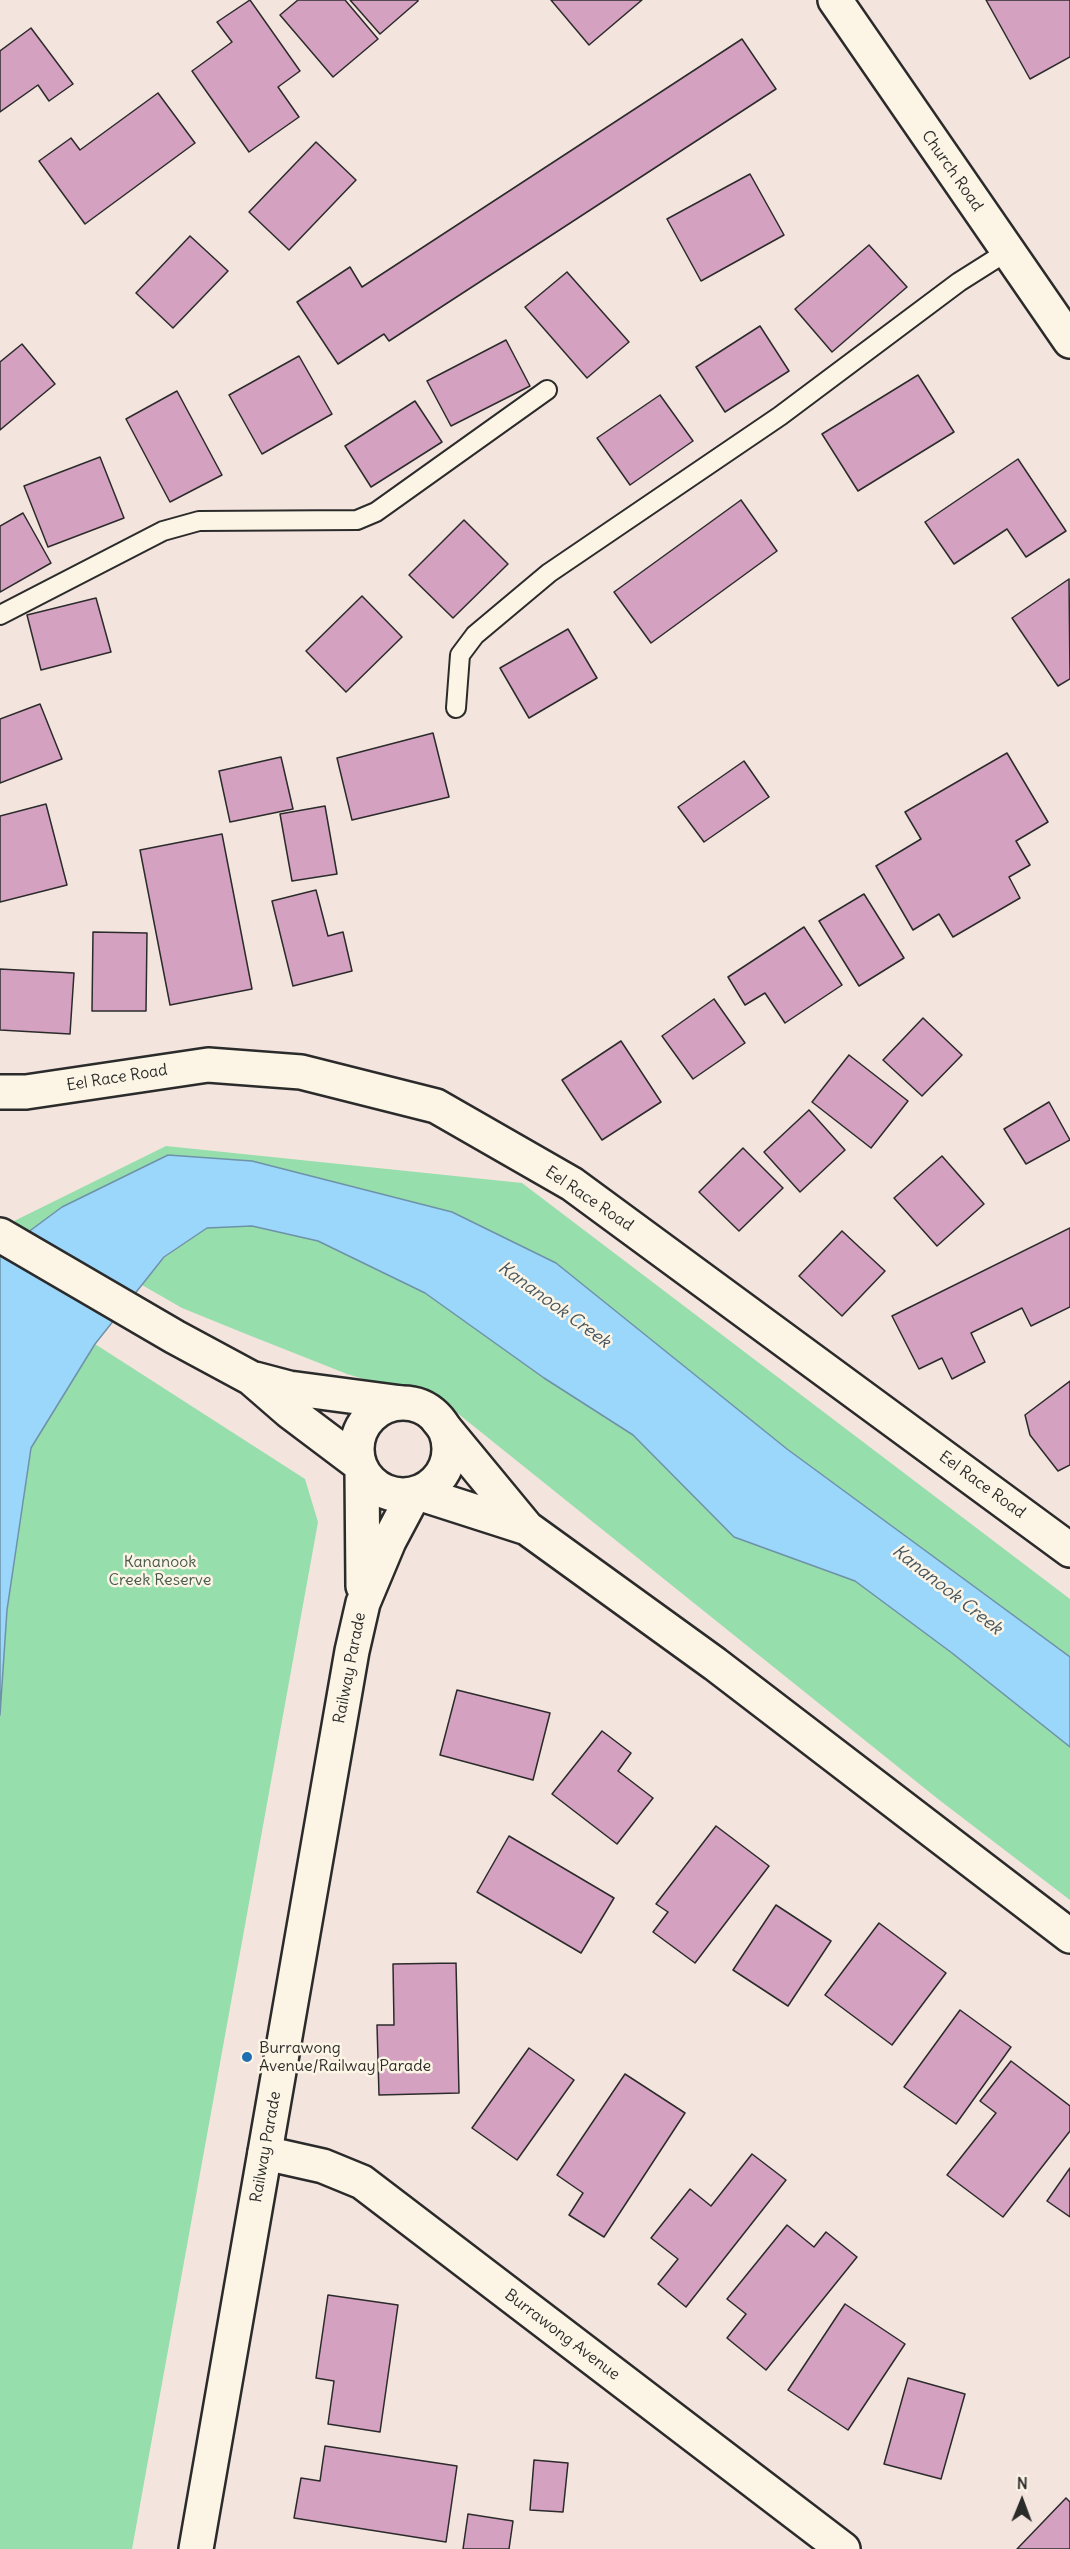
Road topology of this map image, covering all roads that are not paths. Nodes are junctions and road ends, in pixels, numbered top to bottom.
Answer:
1 (835, 0) edge
2 (1008, 251) junction
3 (1070, 341) edge
4 (547, 390) dead end
5 (0, 615) edge
6 (456, 708) dead end
7 (9, 1095) edge
8 (0, 1235) edge
9 (250, 1378) junction
10 (405, 1404) junction
11 (436, 1419) junction
12 (360, 1466) junction
13 (416, 1493) junction
14 (527, 1528) junction
15 (1070, 1551) edge
16 (363, 1603) junction
17 (1070, 1936) edge
18 (265, 2153) junction
19 (196, 2549) edge
20 (843, 2549) edge

1 - 2 street, Church Road
2 - 3 street, Church Road
2 - 6 lane
4 - 5 lane
7 - 15 street, Eel Race Road
8 - 9 street
9 - 10 street
9 - 12 street
10 - 11 street
10 - 12 street
11 - 13 street
11 - 14 street
12 - 13 street
12 - 16 street, Railway Parade
13 - 14 street
13 - 16 street, Railway Parade
14 - 17 street
16 - 18 street, Railway Parade
18 - 19 street, Railway Parade
18 - 20 street, Burrawong Avenue

